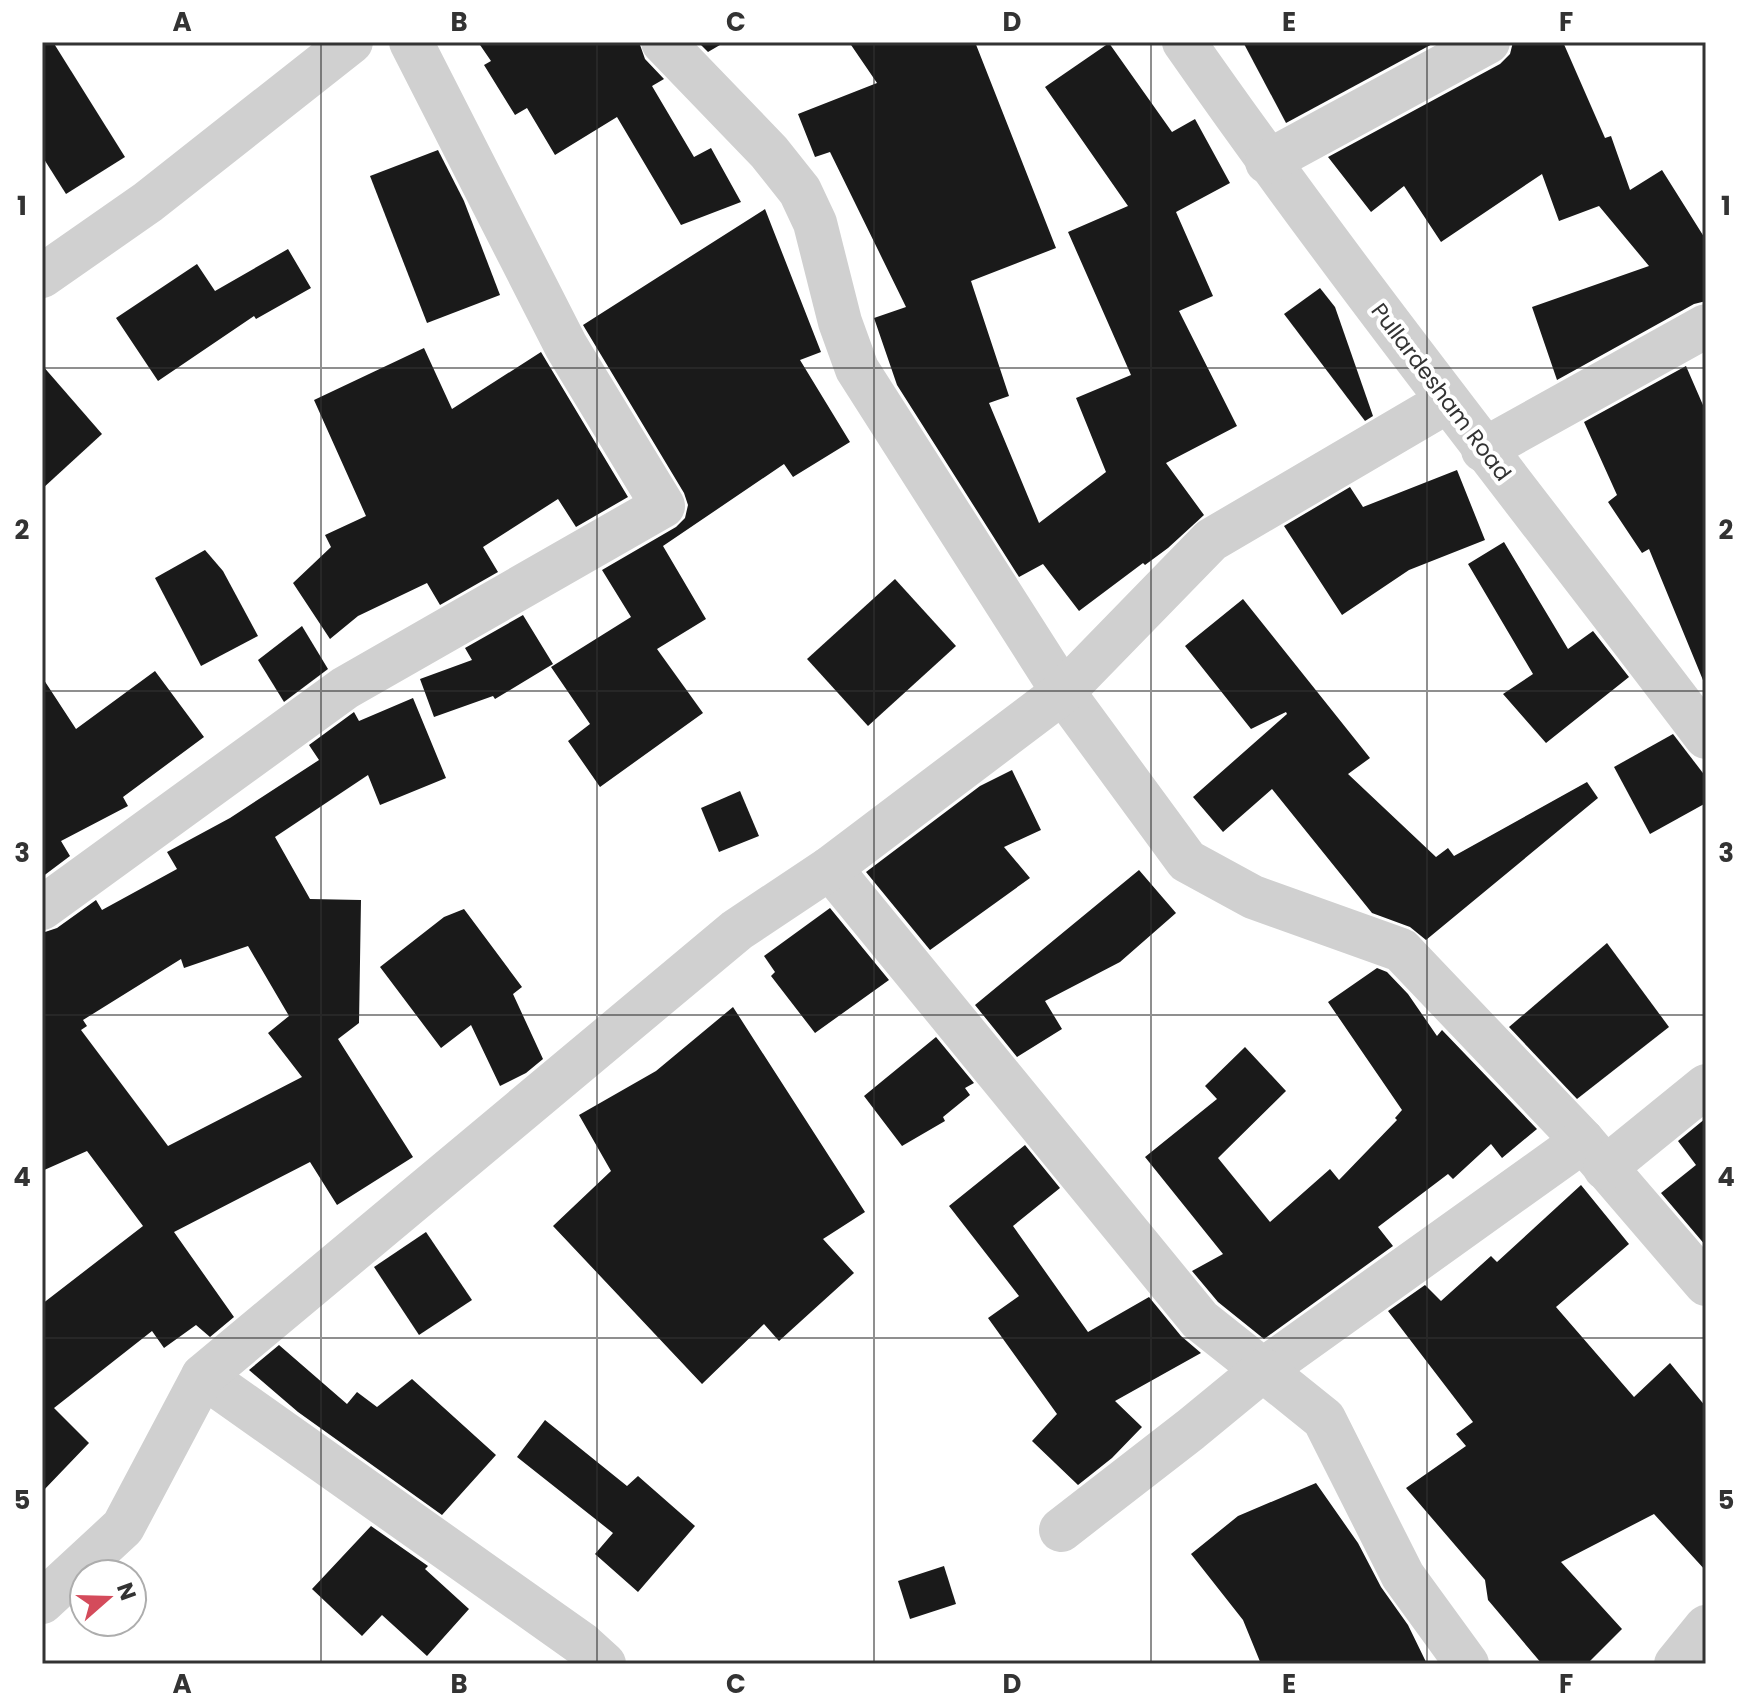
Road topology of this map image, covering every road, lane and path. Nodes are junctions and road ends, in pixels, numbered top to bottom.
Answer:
1 (351, 42) edge
2 (411, 42) edge
3 (663, 42) edge
4 (1184, 42) edge
5 (1488, 42) edge
6 (1267, 162) junction
7 (42, 276) edge
8 (1706, 326) edge
9 (1448, 401) junction
10 (1483, 450) junction
11 (1063, 692) junction
12 (1706, 737) edge
13 (830, 868) junction
14 (42, 908) edge
15 (1706, 1086) edge
16 (1594, 1155) junction
17 (1706, 1284) edge
18 (1263, 1370) junction
19 (203, 1376) junction
20 (1061, 1530) dead end
21 (42, 1602) edge
22 (1706, 1627) edge
23 (604, 1664) edge
24 (1467, 1664) edge
25 (1676, 1664) edge

1 - 7 street
2 - 14 street
3 - 11 street
4 - 6 street, Pullardesham Road
5 - 6 street
6 - 9 street, Pullardesham Road
8 - 10 street
9 - 10 street, Pullardesham Road
9 - 11 street
10 - 12 street, Pullardesham Road
11 - 13 street
11 - 16 street
13 - 18 street
13 - 19 street
15 - 16 street
16 - 17 street
16 - 18 street
18 - 20 street
18 - 24 street
19 - 21 street
19 - 23 street
22 - 25 street

